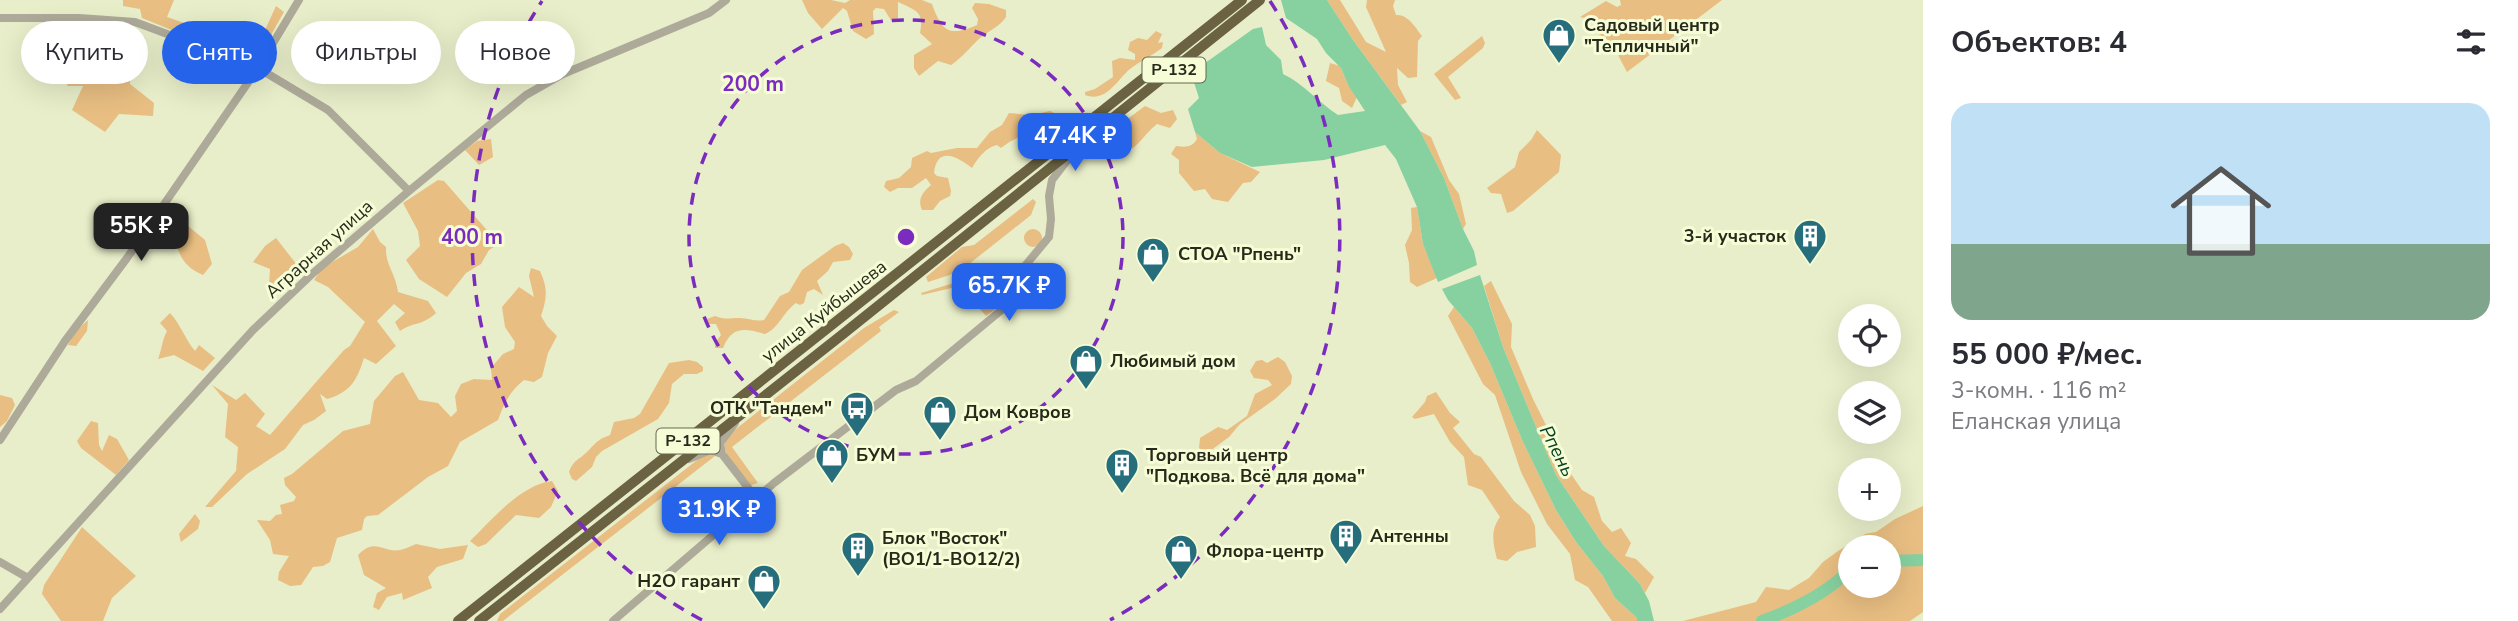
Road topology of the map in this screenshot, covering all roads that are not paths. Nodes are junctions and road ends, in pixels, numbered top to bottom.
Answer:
1 (299, 0) edge
2 (726, 0) edge
3 (1242, 0) edge
4 (1260, 0) edge
5 (0, 18) edge
6 (162, 32) edge
7 (277, 36) edge
8 (277, 79) edge
9 (247, 84) edge
10 (1087, 140) junction
11 (409, 191) junction
12 (753, 404) junction
13 (0, 440) edge
14 (722, 454) junction
15 (671, 470) junction
16 (756, 498) junction
17 (0, 562) edge
18 (28, 578) junction
19 (0, 608) edge
20 (458, 621) edge
21 (479, 621) edge
22 (613, 621) edge

1 - 7 street
2 - 11 street, Аграрная улица
3 - 20 highway, улица Куйбышева / Р-132
4 - 10 highway, улица Куйбышева / Р-132
5 - 6 street
8 - 11 street
9 - 13 street
10 - 12 highway, улица Куйбышева / Р-132
10 - 16 street
11 - 18 street, Аграрная улица
12 - 14 street
12 - 15 highway, улица Куйбышева / Р-132
14 - 15 street
14 - 16 street
15 - 21 highway, улица Куйбышева / Р-132
16 - 22 street
17 - 18 street
18 - 19 street, Аграрная улица

